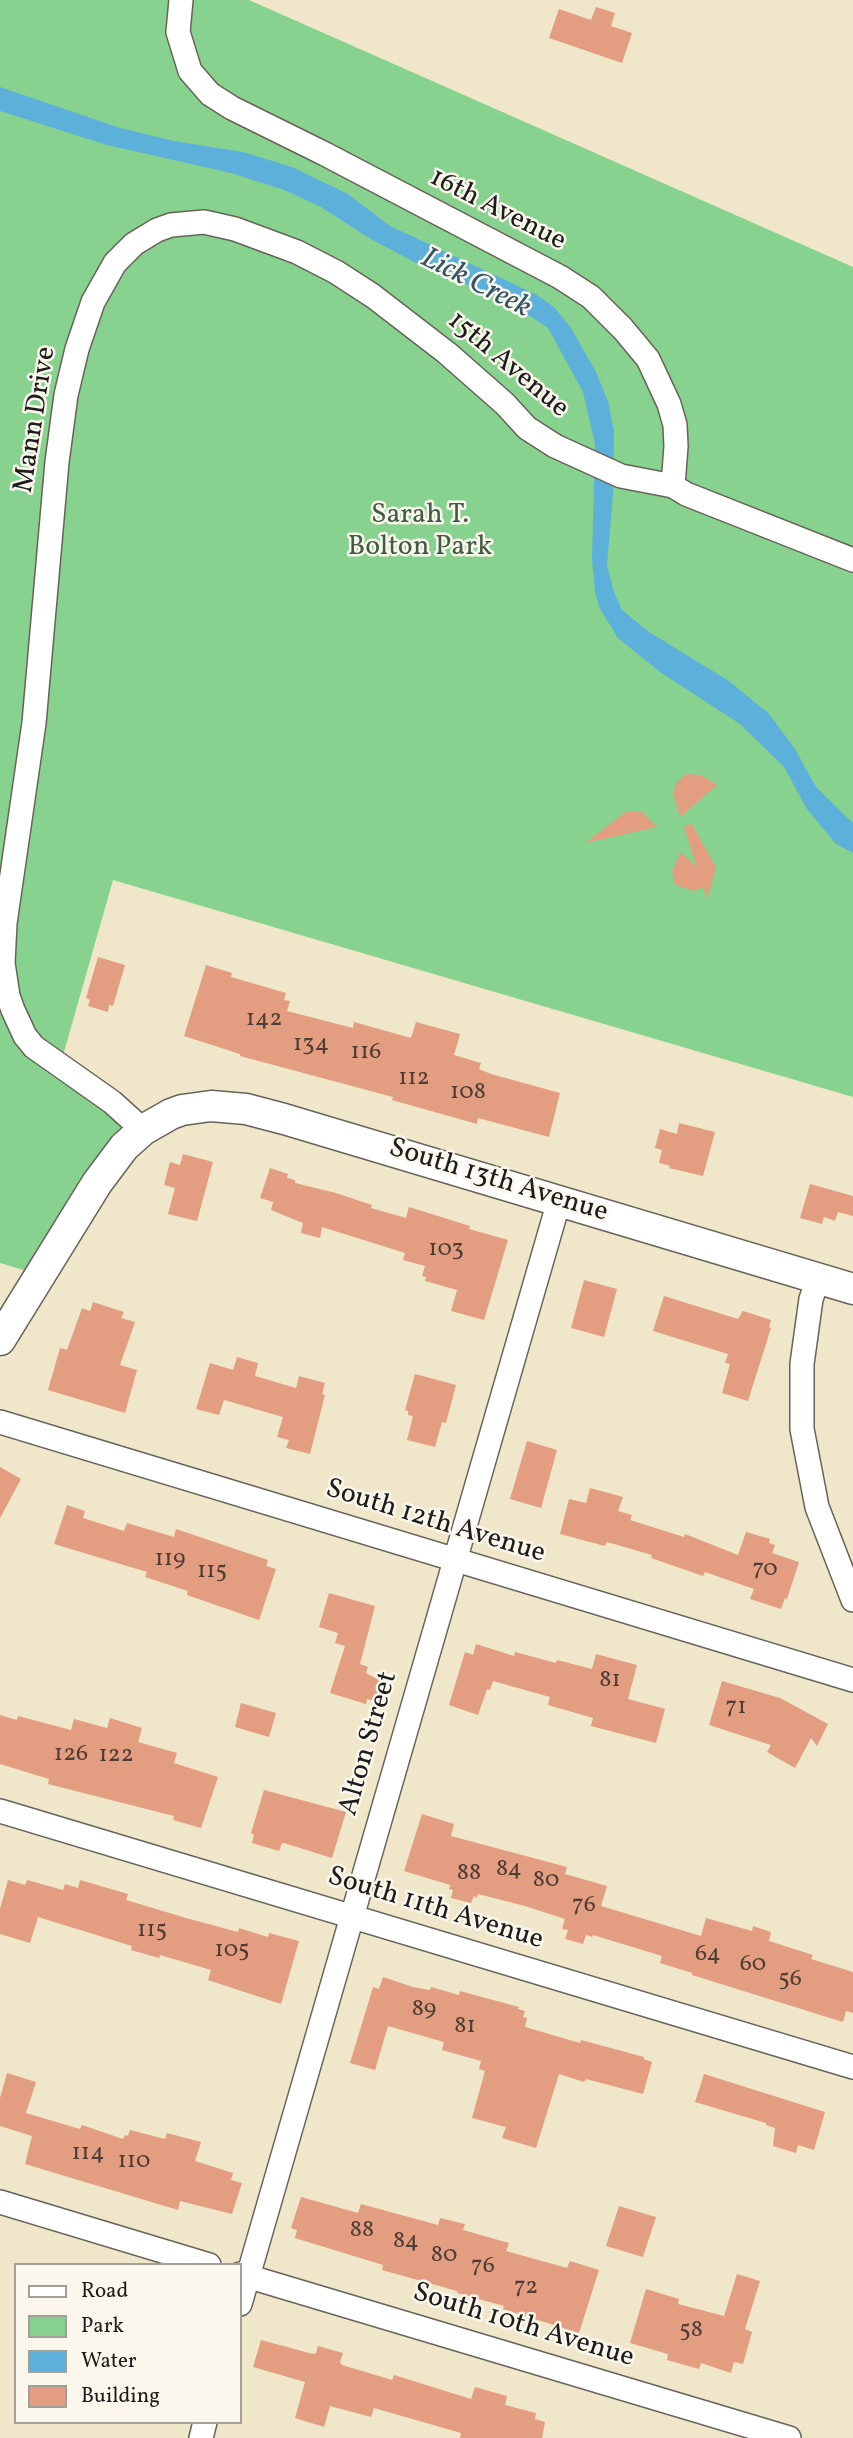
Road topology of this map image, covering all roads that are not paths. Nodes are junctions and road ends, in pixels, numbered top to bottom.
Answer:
1 (181, 0) edge
2 (157, 230) joint
3 (673, 486) junction
4 (853, 560) edge
5 (143, 1129) junction
6 (559, 1201) junction
7 (818, 1279) junction
8 (850, 1288) edge
9 (0, 1339) edge
10 (0, 1422) edge
11 (454, 1560) junction
12 (853, 1600) edge
13 (853, 1680) edge
14 (0, 1811) edge
15 (351, 1916) junction
16 (853, 2067) edge
17 (0, 2202) edge
18 (202, 2263) edge
19 (244, 2275) edge
20 (789, 2438) edge

1 - 3 street, 16th Avenue
2 - 3 street, 15th Avenue
2 - 5 street, Mann Drive
3 - 4 street, 15th Avenue
5 - 6 street, South 13th Avenue
5 - 9 street, South 13th Avenue
6 - 7 street, South 13th Avenue
6 - 11 street, Alton Street
7 - 8 street, South 13th Avenue
7 - 12 street
10 - 11 street, South 12th Avenue
11 - 13 street, South 12th Avenue
11 - 15 street, Alton Street
14 - 15 street, South 11th Avenue
15 - 16 street, South 11th Avenue
15 - 19 street, Alton Street
17 - 18 street
19 - 20 street, South 10th Avenue

